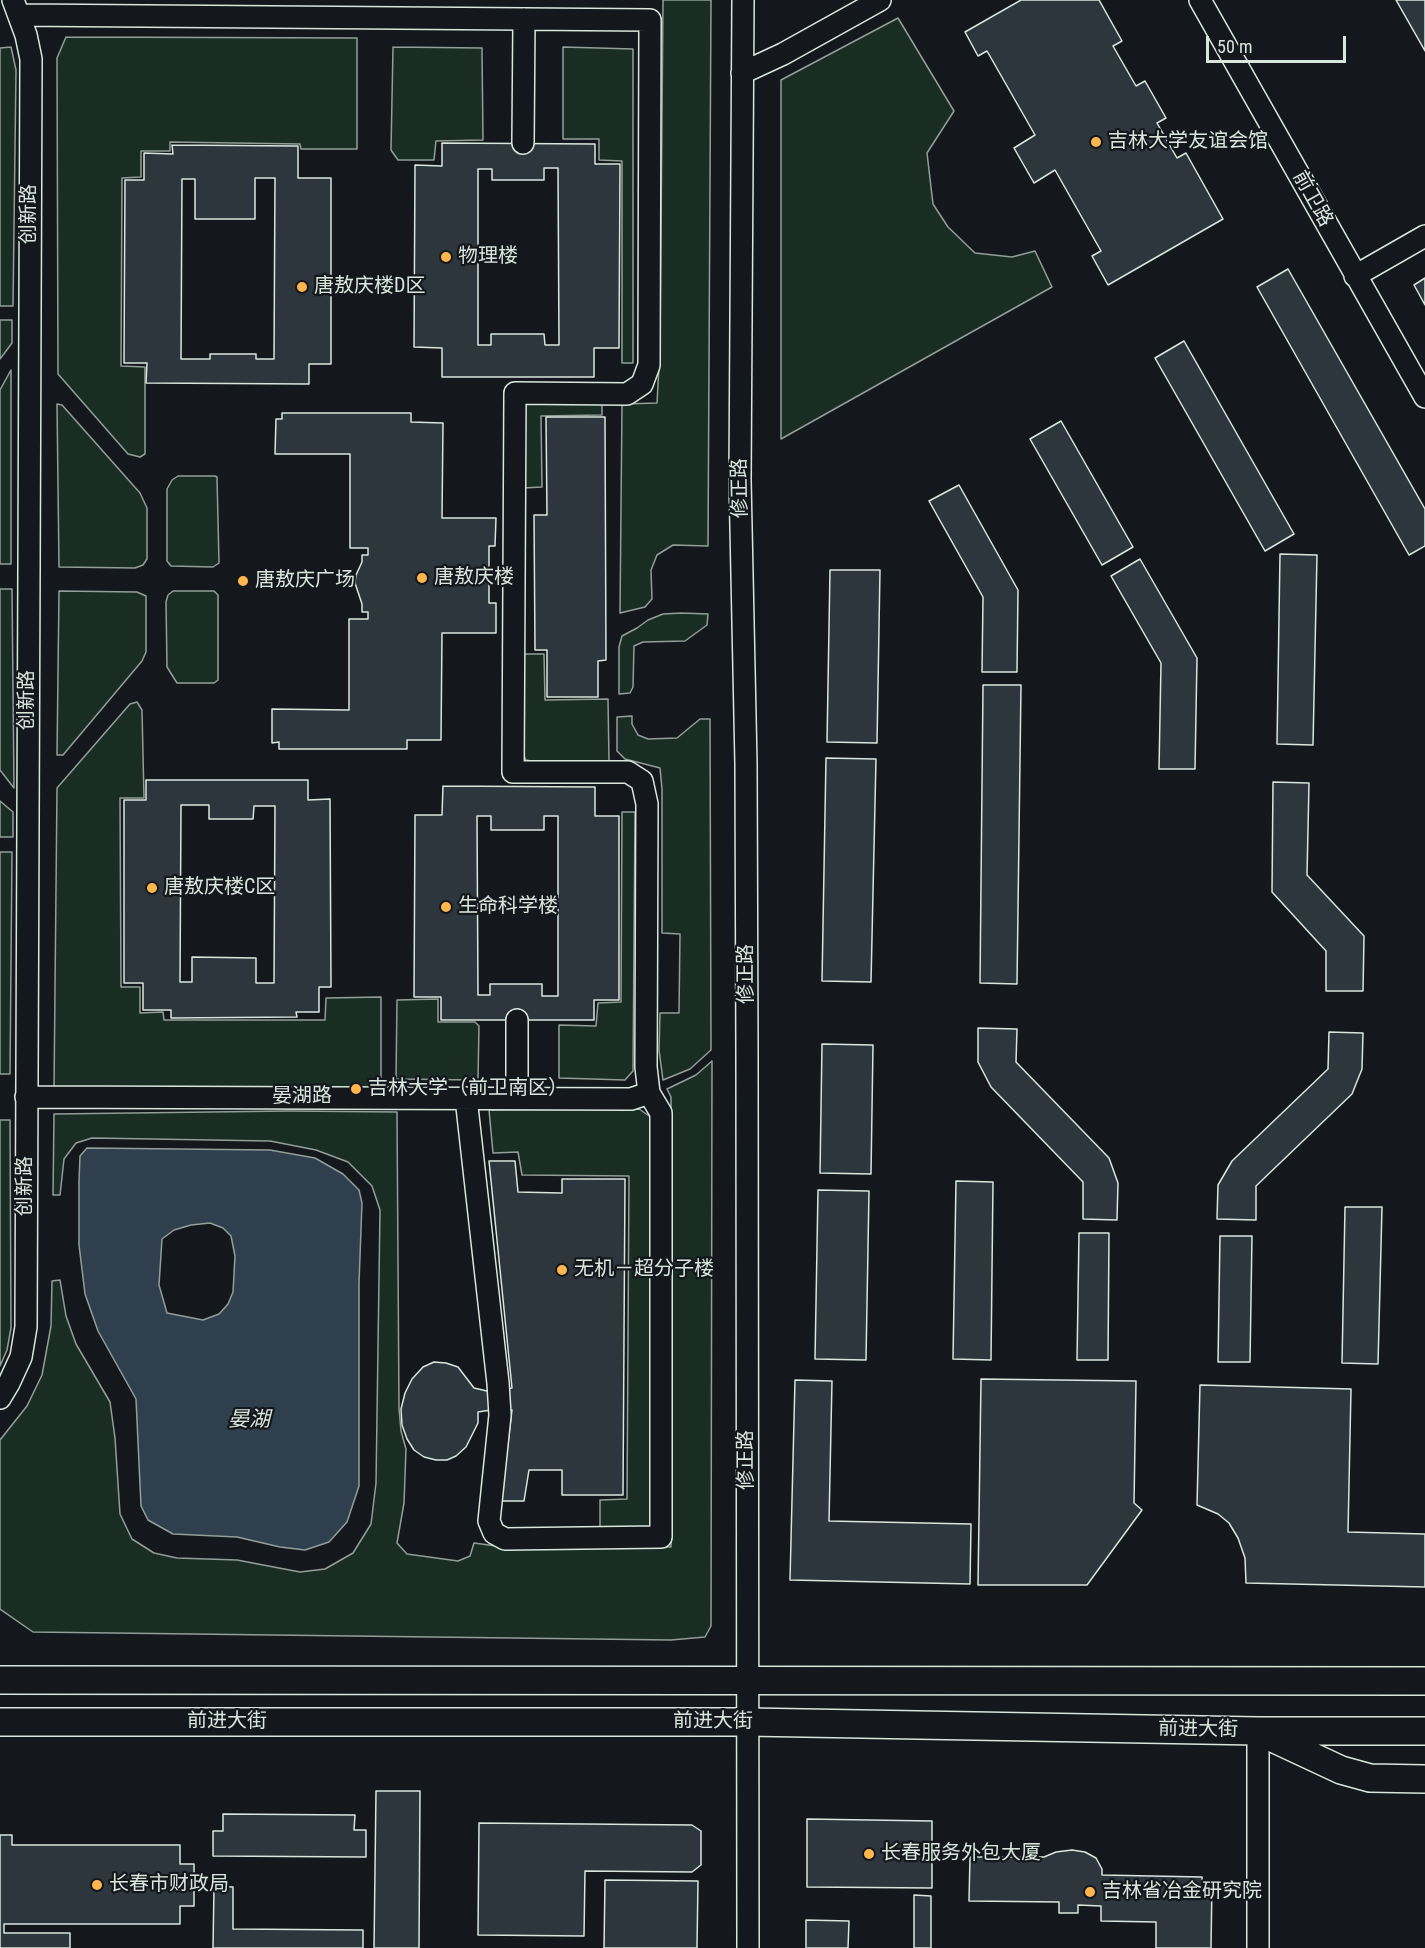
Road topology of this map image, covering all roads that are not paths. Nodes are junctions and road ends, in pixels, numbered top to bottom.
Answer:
1 (743, 0) edge
2 (880, 0) edge
3 (1200, 0) edge
4 (16, 8) edge
5 (377, 9) edge
6 (524, 19) junction
7 (742, 73) junction
8 (523, 143) dead end
9 (1425, 236) edge
10 (1355, 276) junction
11 (1425, 397) edge
12 (517, 1020) dead end
13 (649, 1093) junction
14 (26, 1097) junction
15 (466, 1098) junction
16 (517, 1098) junction
17 (0, 1398) edge
18 (2, 1679) edge
19 (1425, 1681) edge
20 (748, 1682) junction
21 (0, 1722) edge
22 (748, 1722) junction
23 (1257, 1731) junction
24 (1425, 1731) edge
25 (1425, 1779) edge
26 (748, 1948) edge
27 (1258, 1948) edge

1 - 7 street, 修正路
2 - 7 street
3 - 10 street, 前卫路
4 - 5 street
4 - 14 street, 创新路
5 - 6 street
6 - 8 street
6 - 13 street
7 - 20 street, 修正路
9 - 10 street
10 - 11 street, 前卫路
12 - 16 street
13 - 15 street
13 - 16 street, 晏湖路
14 - 15 street, 晏湖路
14 - 17 street, 创新路
15 - 16 street, 晏湖路
18 - 20 main road, 前进大街
19 - 20 main road, 前进大街
20 - 22 street, 修正路
21 - 22 main road, 前进大街
22 - 23 main road, 前进大街
22 - 26 street, 修正路
23 - 24 main road, 前进大街
23 - 25 main road
23 - 27 street

